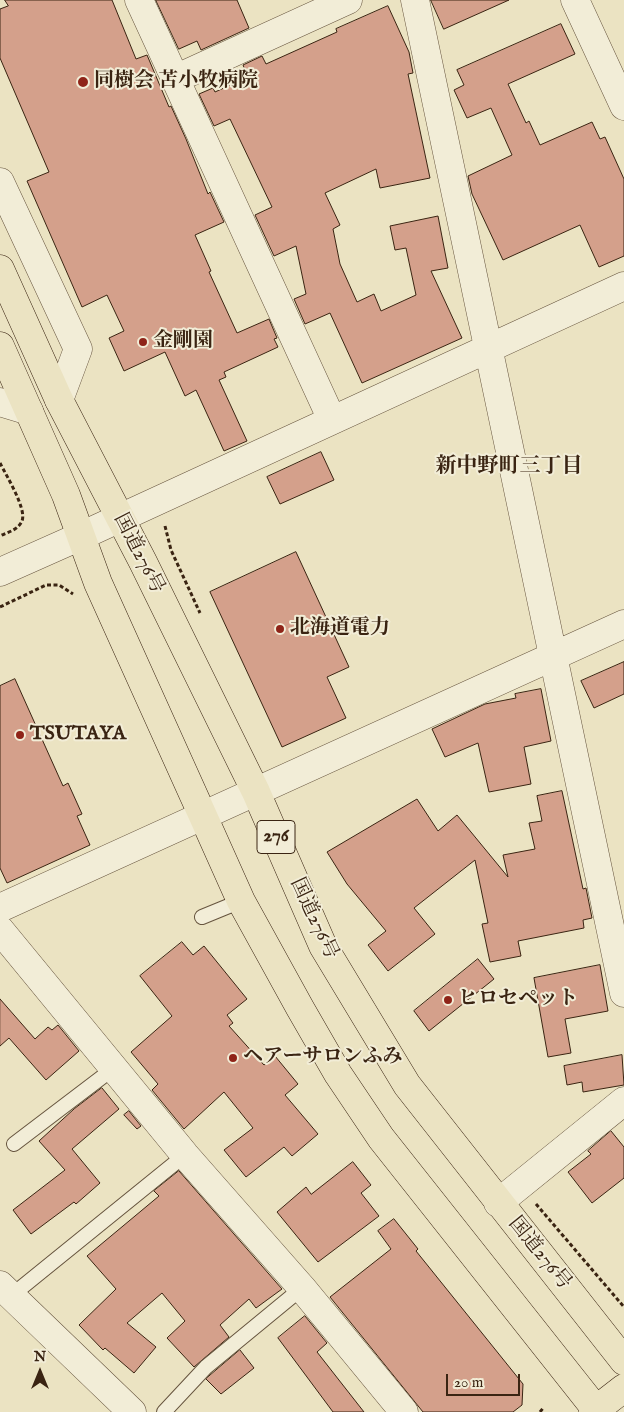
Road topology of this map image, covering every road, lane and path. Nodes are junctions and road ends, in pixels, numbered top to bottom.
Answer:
1 (139, 0) edge
2 (348, 0) edge
3 (416, 0) edge
4 (575, 0) edge
5 (617, 74) edge
6 (175, 79) junction
7 (624, 106) edge
8 (0, 182) edge
9 (0, 269) edge
10 (624, 286) edge
11 (0, 346) edge
12 (489, 348) junction
13 (59, 400) junction
14 (0, 402) edge
15 (29, 411) junction
16 (332, 420) junction
17 (0, 463) edge
18 (120, 518) junction
19 (0, 536) edge
20 (81, 536) junction
21 (0, 572) edge
22 (73, 594) dead end
23 (0, 607) edge
24 (624, 624) edge
25 (553, 657) junction
26 (256, 792) junction
27 (203, 816) junction
28 (241, 901) junction
29 (0, 908) edge
30 (202, 916) dead end
31 (617, 926) edge
32 (0, 930) edge
33 (624, 993) edge
34 (114, 1068) junction
35 (624, 1100) edge
36 (14, 1144) dead end
37 (185, 1154) junction
38 (498, 1203) junction
39 (302, 1288) junction
40 (6, 1291) edge
41 (624, 1361) edge
42 (624, 1388) edge
43 (544, 1407) dead end
44 (595, 1411) edge
45 (132, 1412) edge
46 (164, 1412) edge
47 (404, 1412) edge
48 (540, 1412) edge

1 - 6 street
2 - 6 street
3 - 12 street
4 - 5 street
5 - 7 street
6 - 16 street
8 - 13 street
9 - 13 highway, 国道276号 / 276
10 - 12 street
11 - 15 highway
12 - 16 street
12 - 25 street
13 - 18 highway, 国道276号 / 276
14 - 15 street
15 - 20 highway
16 - 18 street
17 - 19 path
18 - 20 street
18 - 26 highway, 国道276号 / 276
20 - 21 street
20 - 27 highway
22 - 23 path
24 - 25 street
25 - 26 street
25 - 31 street
26 - 27 street
26 - 38 highway, 国道276号 / 276
27 - 28 highway
27 - 29 street
28 - 30 lane
28 - 44 highway
31 - 33 street
32 - 34 street
34 - 36 lane
34 - 37 street
35 - 38 street
37 - 39 street
37 - 40 lane
38 - 41 highway, 国道276号 / 276
39 - 46 lane
39 - 47 street
40 - 45 street
42 - 44 highway
43 - 48 path

